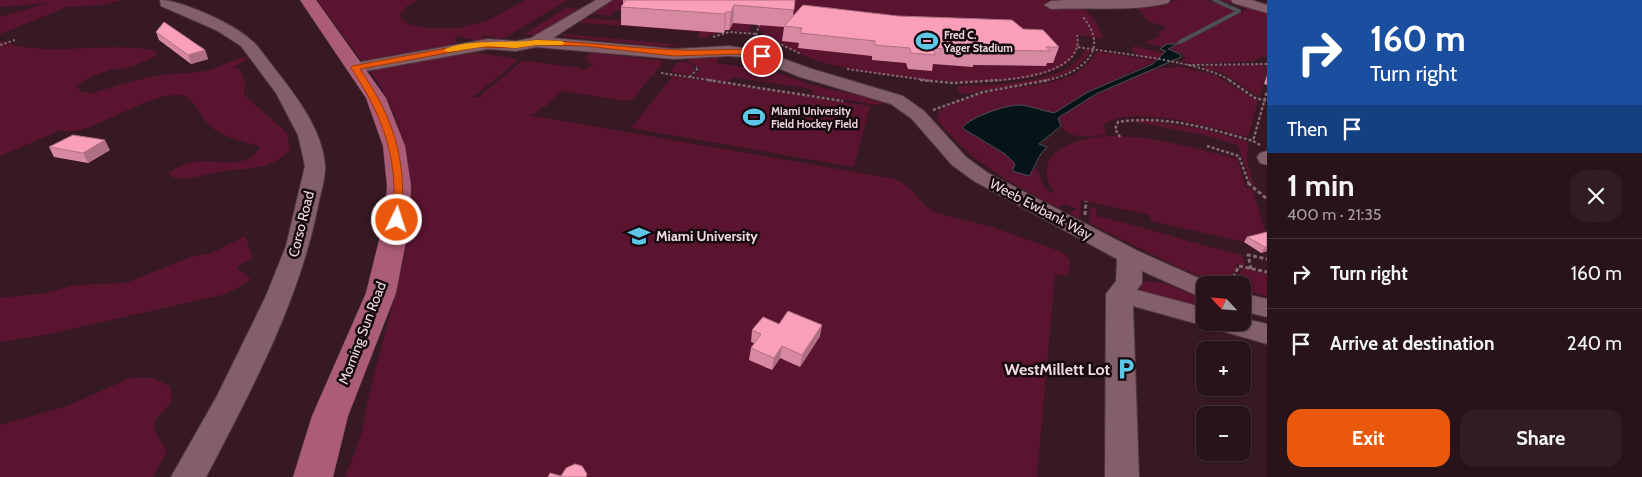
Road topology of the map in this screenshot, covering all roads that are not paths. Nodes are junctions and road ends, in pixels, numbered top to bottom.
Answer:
1 (308, 0) edge
2 (605, 0) edge
3 (1163, 0) edge
4 (1238, 0) edge
5 (201, 3) dead end
6 (1066, 3) edge
7 (173, 4) edge
8 (1267, 9) edge
9 (536, 42) junction
10 (355, 68) junction
11 (1129, 256) junction
12 (1196, 287) edge
13 (1119, 294) junction
14 (1251, 304) edge
15 (1267, 308) edge
16 (1196, 315) edge
17 (1251, 329) edge
18 (1267, 334) edge
19 (188, 477) edge
20 (313, 477) edge
21 (1122, 477) edge

1 - 10 main road, Morning Sun Road
2 - 9 street
3 - 6 street
4 - 8 street
5 - 7 street, Corso Road
7 - 19 street, Corso Road
9 - 10 street
9 - 11 street, Weeb Ewbank Way
10 - 20 main road, Morning Sun Road
11 - 12 street, Weeb Ewbank Way
11 - 13 street
13 - 16 street
13 - 21 street
14 - 15 street
17 - 18 street

